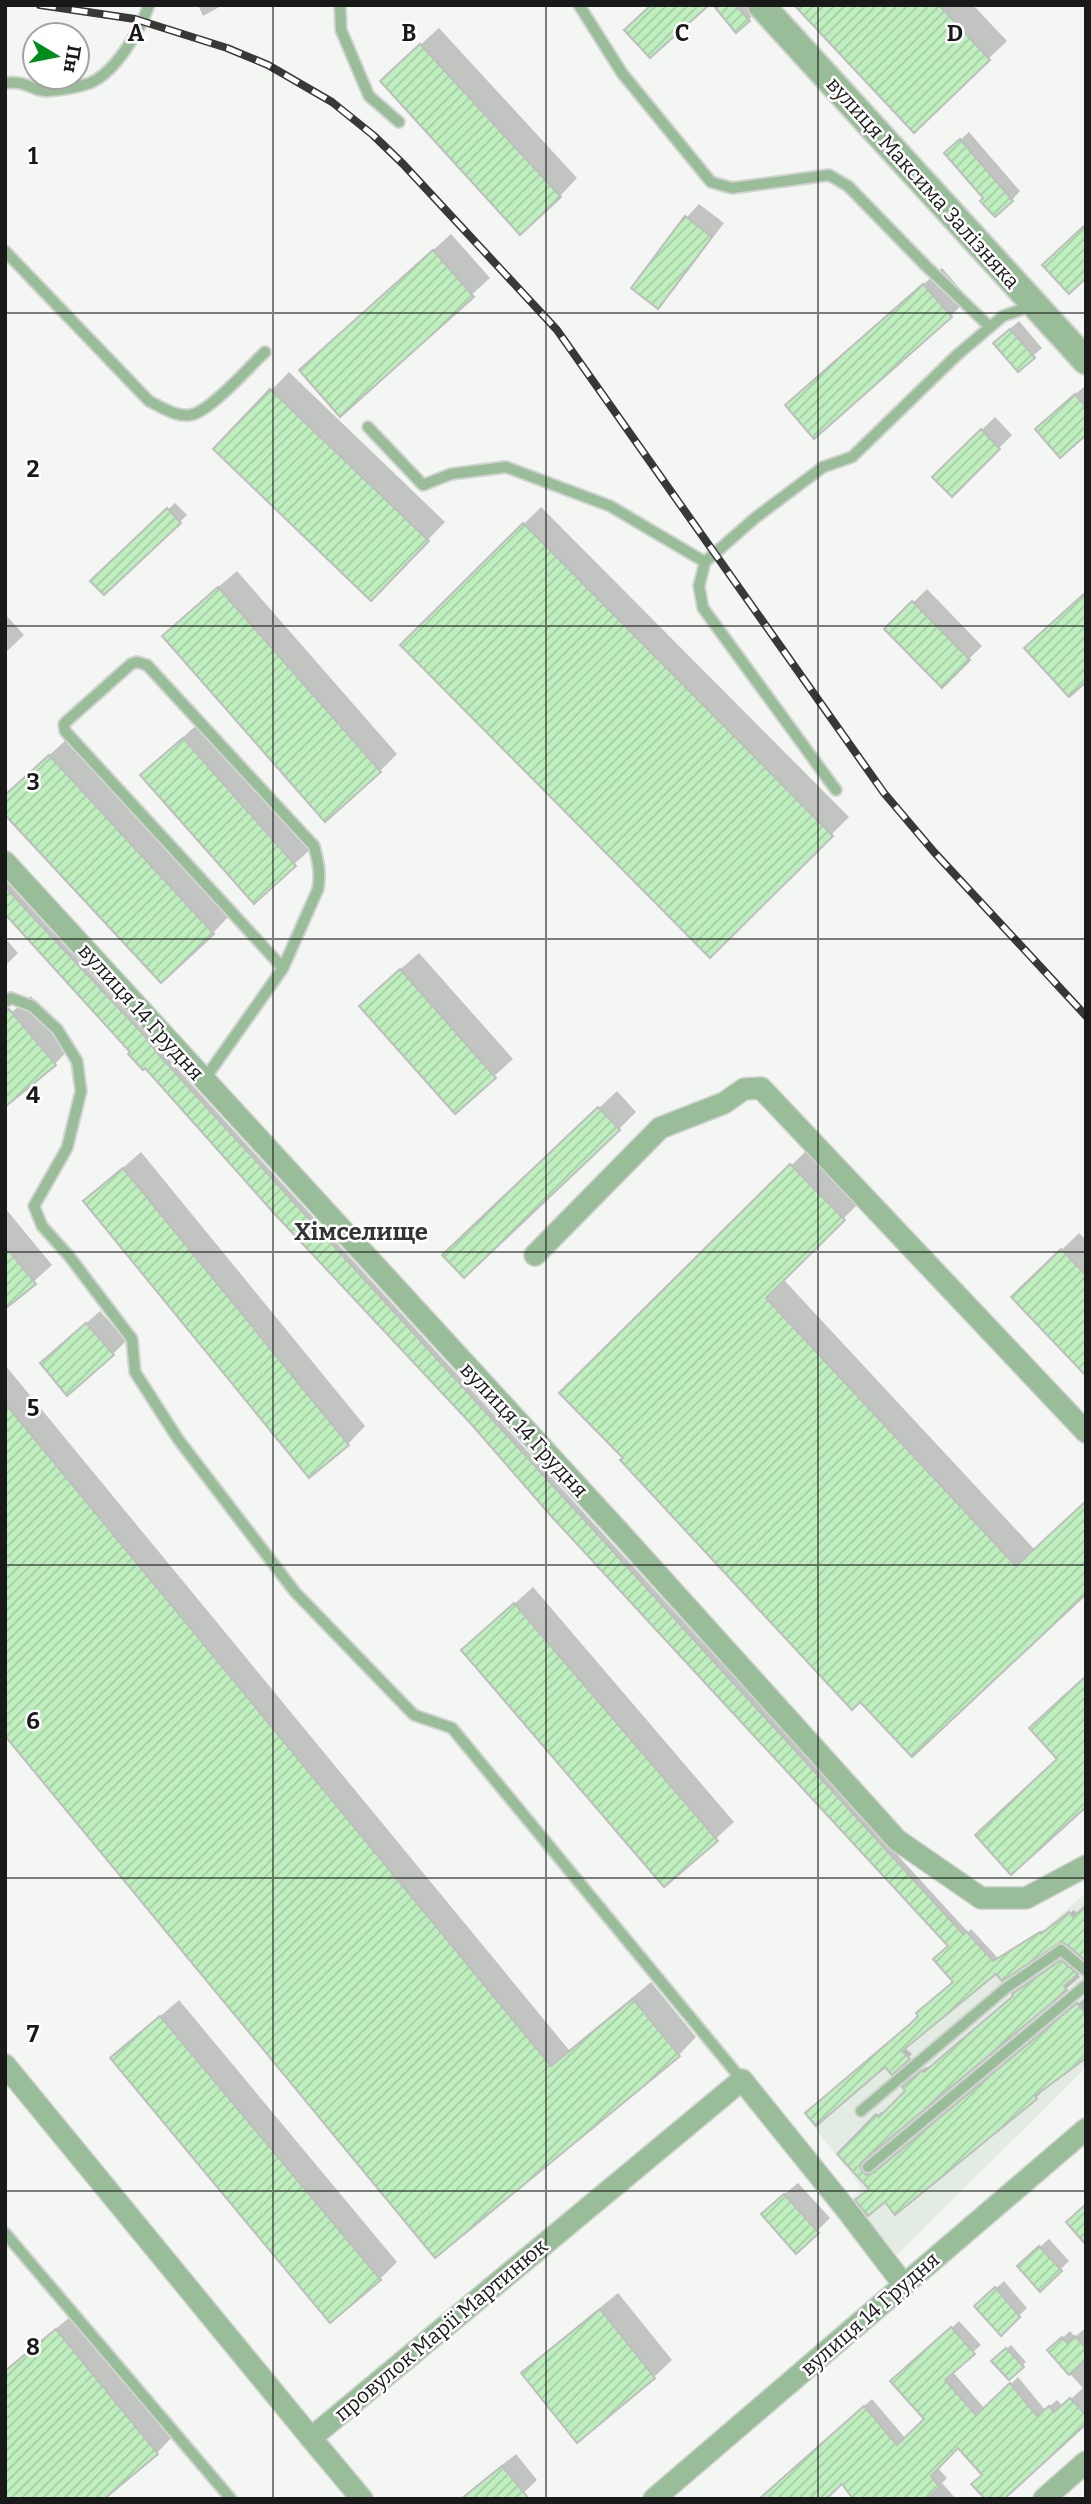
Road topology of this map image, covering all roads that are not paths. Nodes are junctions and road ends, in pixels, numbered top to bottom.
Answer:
1 (149, 5) edge
2 (340, 5) edge
3 (579, 5) edge
4 (761, 5) edge
5 (5, 83) edge
6 (399, 122) dead end
7 (5, 251) edge
8 (1034, 305) junction
9 (990, 327) junction
10 (265, 352) dead end
11 (1086, 361) edge
12 (369, 427) dead end
13 (705, 562) junction
14 (836, 790) dead end
15 (5, 862) edge
16 (283, 968) junction
17 (5, 1002) edge
18 (204, 1080) junction
19 (536, 1255) dead end
20 (1086, 1432) edge
21 (1084, 1871) edge
22 (1086, 1971) edge
23 (1086, 1985) edge
24 (5, 2065) edge
25 (742, 2080) junction
26 (861, 2111) dead end
27 (1086, 2129) edge
28 (867, 2167) dead end
29 (5, 2233) edge
30 (904, 2286) junction
31 (311, 2438) junction
32 (1086, 2462) edge
33 (231, 2499) edge
34 (362, 2499) edge
35 (654, 2499) edge
36 (1044, 2499) edge

1 - 5 lane
2 - 6 lane
3 - 9 lane
4 - 8 street, вулиця Максима Залізняка
7 - 10 lane
8 - 9 lane
8 - 11 street, вулиця Максима Залізняка
9 - 13 lane
12 - 13 lane
13 - 14 lane
15 - 18 street, вулиця 14 Грудня
16 - 16 lane
16 - 18 lane
17 - 25 lane
18 - 21 street, вулиця 14 Грудня
19 - 20 street
22 - 26 lane
23 - 28 lane
24 - 31 street
25 - 30 street
25 - 31 street, провулок Марії Мартинюк
27 - 30 street, вулиця 14 Грудня
29 - 33 lane
30 - 35 street, вулиця 14 Грудня
31 - 34 street
32 - 36 street

